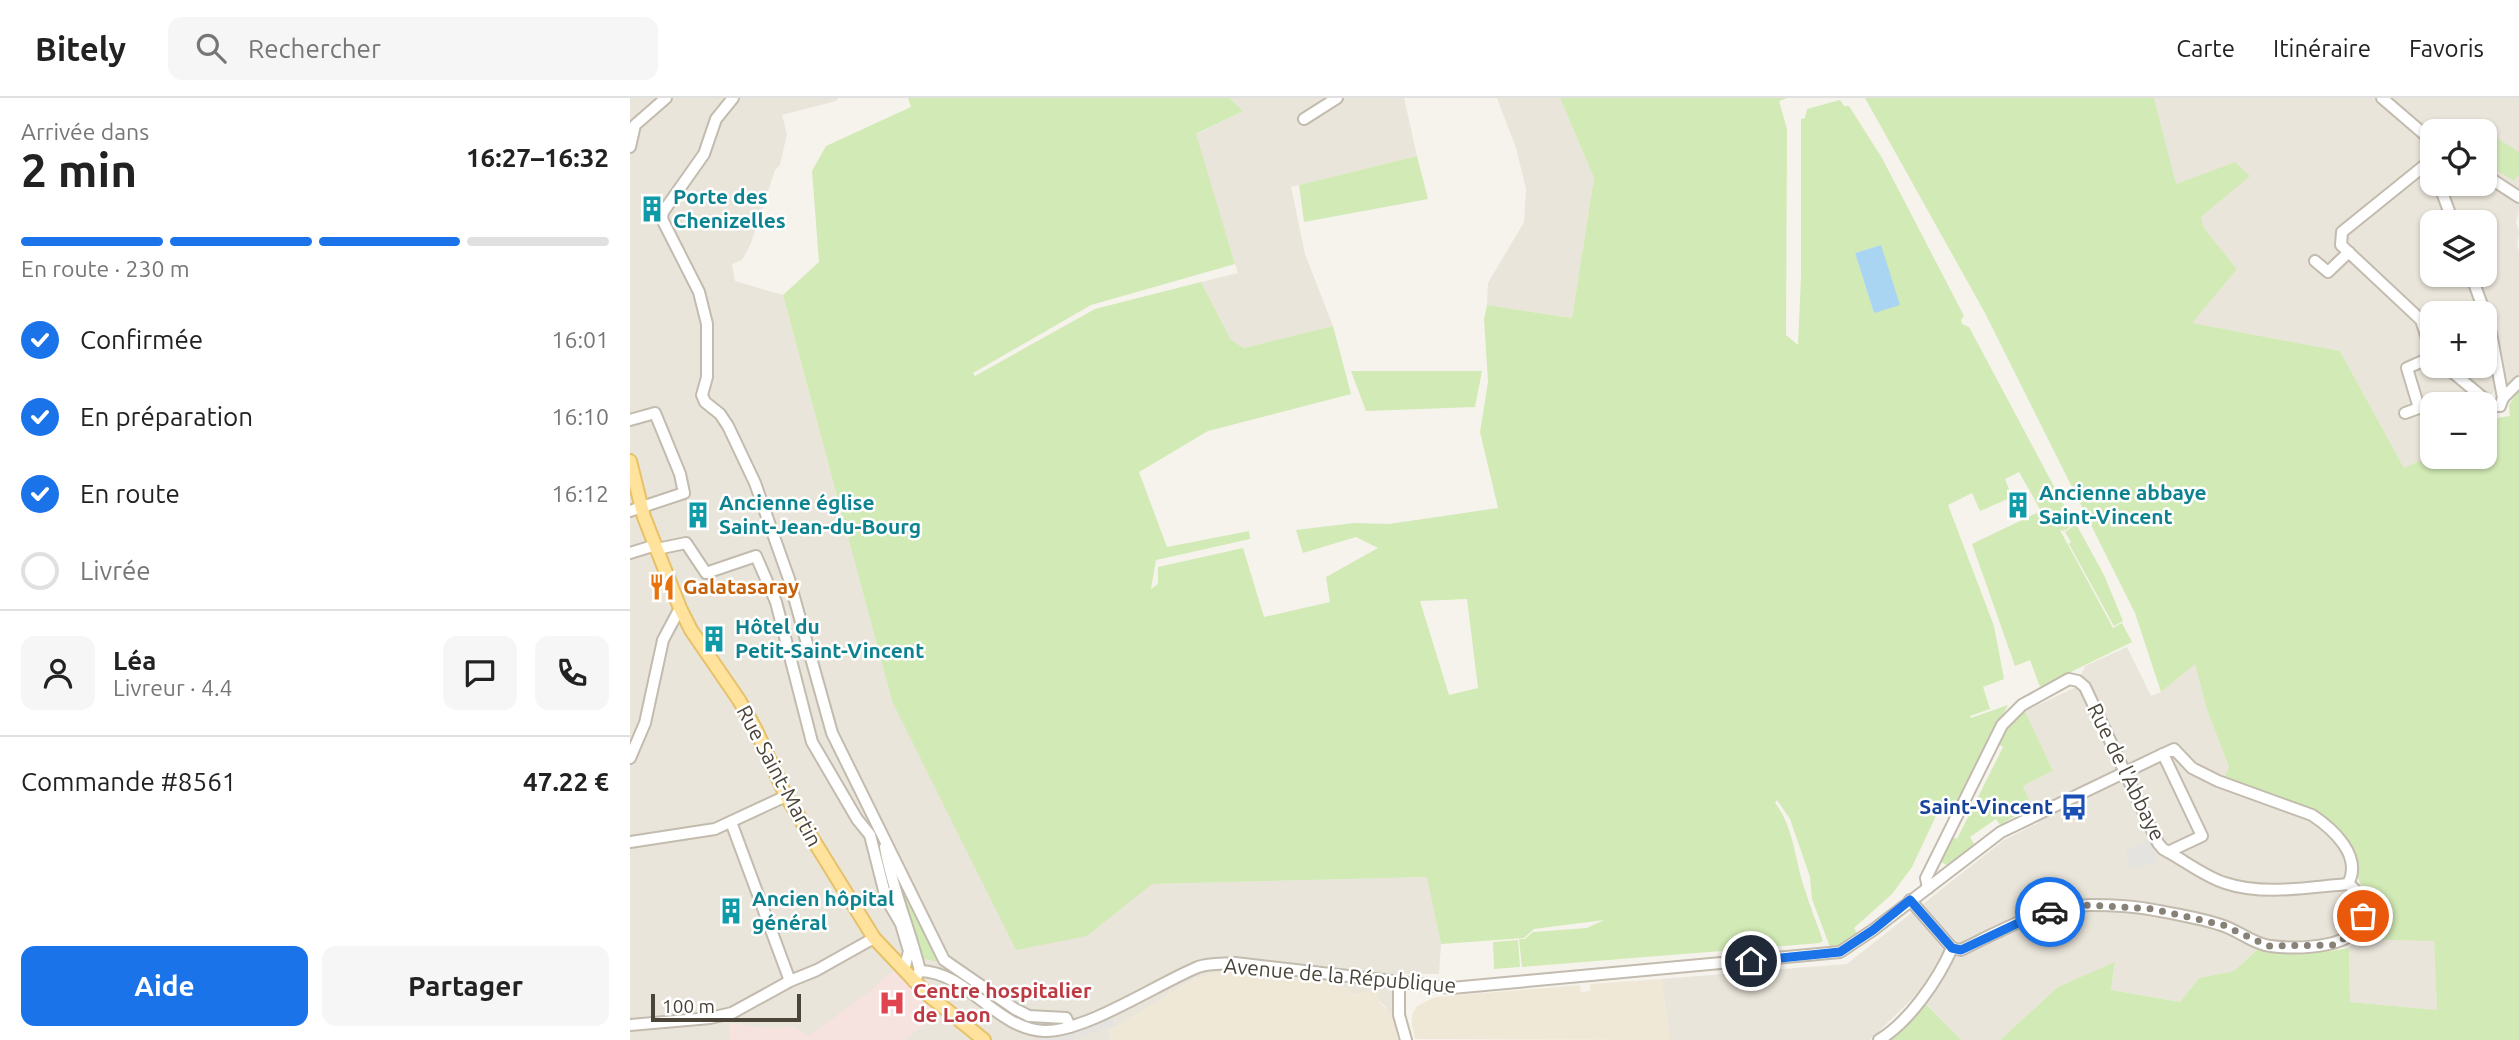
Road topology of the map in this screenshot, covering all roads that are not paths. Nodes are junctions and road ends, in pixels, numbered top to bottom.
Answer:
1 (666, 98) edge
2 (733, 98) edge
3 (1336, 98) edge
4 (2382, 98) edge
5 (1304, 119) dead end
6 (2420, 131) edge
7 (630, 147) edge
8 (2420, 172) edge
9 (2497, 183) edge
10 (2519, 197) edge
11 (2350, 252) junction
12 (2315, 261) dead end
13 (2420, 319) edge
14 (2420, 361) edge
15 (2497, 374) edge
16 (2459, 378) edge
17 (2519, 382) edge
18 (2501, 402) junction
19 (2405, 413) dead end
20 (630, 421) edge
21 (630, 461) edge
22 (636, 509) edge
23 (656, 547) junction
24 (630, 553) edge
25 (680, 608) junction
26 (2169, 752) junction
27 (630, 758) edge
28 (2124, 772) junction
29 (786, 796) junction
30 (731, 822) junction
31 (883, 834) junction
32 (630, 842) edge
33 (2168, 852) junction
34 (2348, 884) junction
35 (1928, 888) junction
36 (1910, 900) junction
37 (874, 938) junction
38 (1952, 948) junction
39 (904, 970) junction
40 (916, 976) junction
41 (790, 981) junction
42 (1399, 983) junction
43 (630, 1025) edge
44 (1070, 1027) junction
45 (984, 1040) edge
46 (1406, 1040) edge
47 (1879, 1040) edge

1 - 7 street
2 - 31 street
3 - 5 street
4 - 6 street
8 - 11 street
9 - 10 street
11 - 12 street
11 - 13 street
14 - 19 street
15 - 18 street
16 - 18 street
17 - 18 street
20 - 22 street
21 - 22 main road, Rue Saint-Martin
22 - 23 main road, Rue Saint-Martin
23 - 24 street
23 - 25 main road, Rue Saint-Martin
23 - 39 street
25 - 27 street
25 - 29 main road, Rue Saint-Martin
26 - 28 street, Avenue de la République
26 - 33 street
26 - 34 street
28 - 33 street, Rue de l'Abbaye
28 - 35 street, Avenue de la République
28 - 35 street, Rue de l'Abbaye
29 - 30 street
29 - 37 main road, Rue Saint-Martin
30 - 32 street
30 - 41 street
31 - 40 street
31 - 44 street
33 - 34 street, Rue de l'Abbaye
34 - 38 street
35 - 36 street, Avenue de la République
36 - 38 street
36 - 42 street, Avenue de la République
37 - 39 main road, Rue Saint-Martin
37 - 41 street
38 - 47 street
39 - 40 main road, Rue Saint-Martin
40 - 44 street, Avenue de la République
40 - 45 main road, Rue Saint-Martin
41 - 43 street
42 - 44 street, Avenue de la République
42 - 46 street

